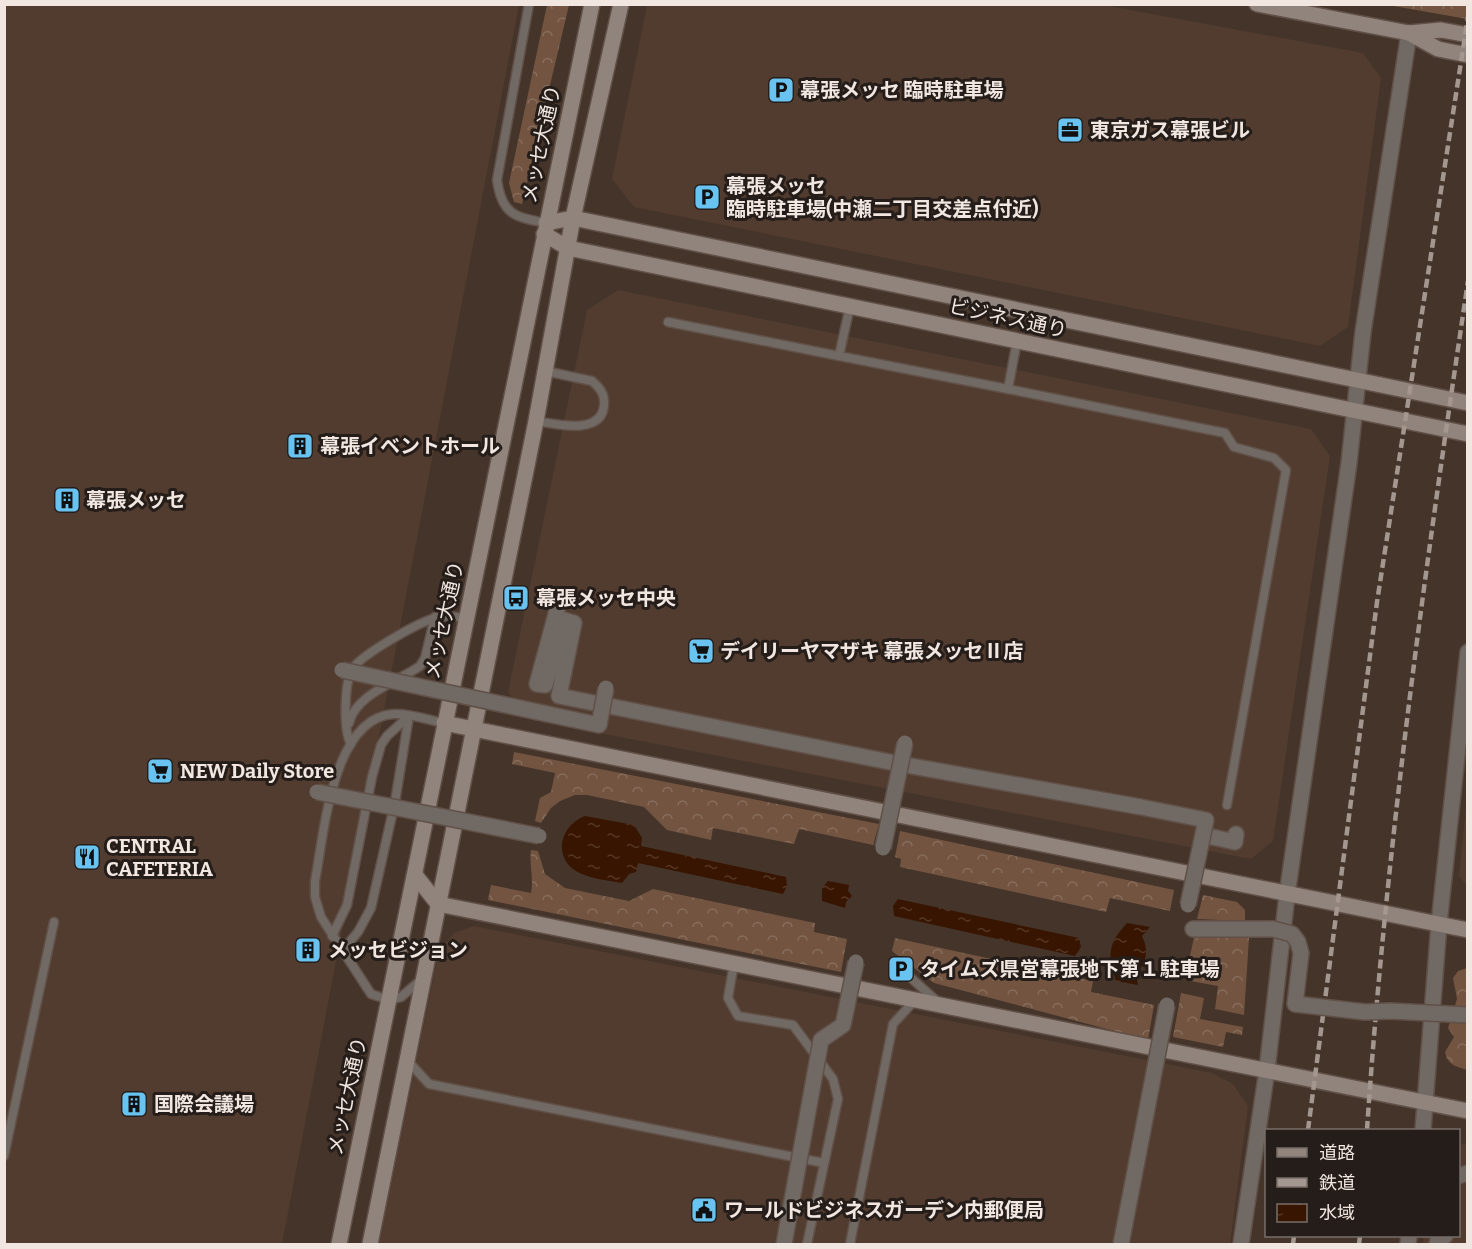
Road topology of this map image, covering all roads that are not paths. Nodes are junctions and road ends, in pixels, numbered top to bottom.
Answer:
1 (529, 4) edge
2 (592, 4) edge
3 (621, 4) edge
4 (1257, 4) edge
5 (1409, 33) junction
6 (1467, 35) edge
7 (1467, 55) edge
8 (573, 218) junction
9 (545, 229) junction
10 (568, 248) junction
11 (850, 306) junction
12 (668, 322) dead end
13 (1017, 341) junction
14 (839, 356) junction
15 (545, 371) junction
16 (1358, 381) junction
17 (1008, 389) junction
18 (1467, 403) edge
19 (1355, 411) junction
20 (536, 421) junction
21 (1467, 434) edge
22 (560, 599) dead end
23 (435, 617) junction
24 (466, 618) junction
25 (1467, 652) edge
26 (342, 670) dead end
27 (606, 688) dead end
28 (603, 705) junction
29 (409, 716) junction
30 (444, 723) junction
31 (474, 730) junction
32 (905, 743) dead end
33 (351, 744) junction
34 (900, 764) junction
35 (317, 792) dead end
36 (1227, 805) dead end
37 (1236, 834) dead end
38 (1203, 835) junction
39 (539, 836) dead end
40 (883, 848) dead end
41 (415, 875) junction
42 (1287, 895) junction
43 (438, 904) junction
44 (1188, 905) dead end
45 (54, 922) dead end
46 (1439, 924) junction
47 (1193, 929) dead end
48 (1467, 930) edge
49 (332, 936) junction
50 (342, 951) junction
51 (856, 962) dead end
52 (734, 963) junction
53 (901, 969) dead end
54 (423, 978) junction
55 (389, 1000) junction
56 (915, 1000) junction
57 (942, 1005) junction
58 (1167, 1005) dead end
59 (1467, 1016) edge
60 (407, 1060) junction
61 (1267, 1070) junction
62 (1426, 1103) junction
63 (1467, 1111) edge
64 (1423, 1129) edge
65 (4, 1156) edge
66 (824, 1163) junction
67 (339, 1245) edge
68 (370, 1245) edge
69 (784, 1245) edge
70 (807, 1245) edge
71 (850, 1245) edge
72 (1120, 1245) edge
73 (1241, 1245) edge

1 - 9 lane
2 - 9 street, メッセ大通り
3 - 8 street
4 - 5 street
5 - 6 street
5 - 7 street
5 - 16 street
8 - 9 street, ビジネス通り
8 - 10 street
8 - 16 street, ビジネス通り
9 - 10 street, ビジネス通り
9 - 24 street, メッセ大通り
10 - 11 street, ビジネス通り
10 - 15 street
11 - 13 street, ビジネス通り
11 - 14 lane
12 - 14 lane
13 - 17 lane
13 - 19 street, ビジネス通り
14 - 17 lane
15 - 20 street
15 - 20 lane
16 - 18 street, ビジネス通り
16 - 19 street
17 - 36 lane
19 - 21 street, ビジネス通り
19 - 42 street
20 - 31 street
22 - 28 street
23 - 24 lane
23 - 33 lane
23 - 33 lane
24 - 30 street, メッセ大通り
25 - 46 street
26 - 28 street, bridge
27 - 28 street, bridge
28 - 34 street
29 - 30 lane
29 - 33 lane
29 - 49 lane
29 - 50 lane
30 - 31 street
30 - 41 street, メッセ大通り
31 - 42 street
31 - 43 street
32 - 34 street, bridge
33 - 49 lane
34 - 38 street, bridge
34 - 40 street, bridge
35 - 39 street, bridge
37 - 38 street
38 - 44 street, bridge
41 - 43 street
41 - 55 street, メッセ大通り
42 - 46 street
42 - 61 street
43 - 52 street
43 - 54 street
45 - 65 lane
46 - 48 street
46 - 62 street
47 - 59 street, bridge
49 - 50 lane
50 - 55 lane
51 - 69 street, bridge
52 - 56 street
52 - 66 lane
53 - 57 lane
54 - 55 lane
54 - 60 street
55 - 67 street, メッセ大通り
56 - 57 street
56 - 71 lane
57 - 61 street
58 - 72 street, bridge
60 - 66 lane
60 - 68 street
61 - 62 street
61 - 73 street
62 - 63 street
62 - 64 street
66 - 70 lane

